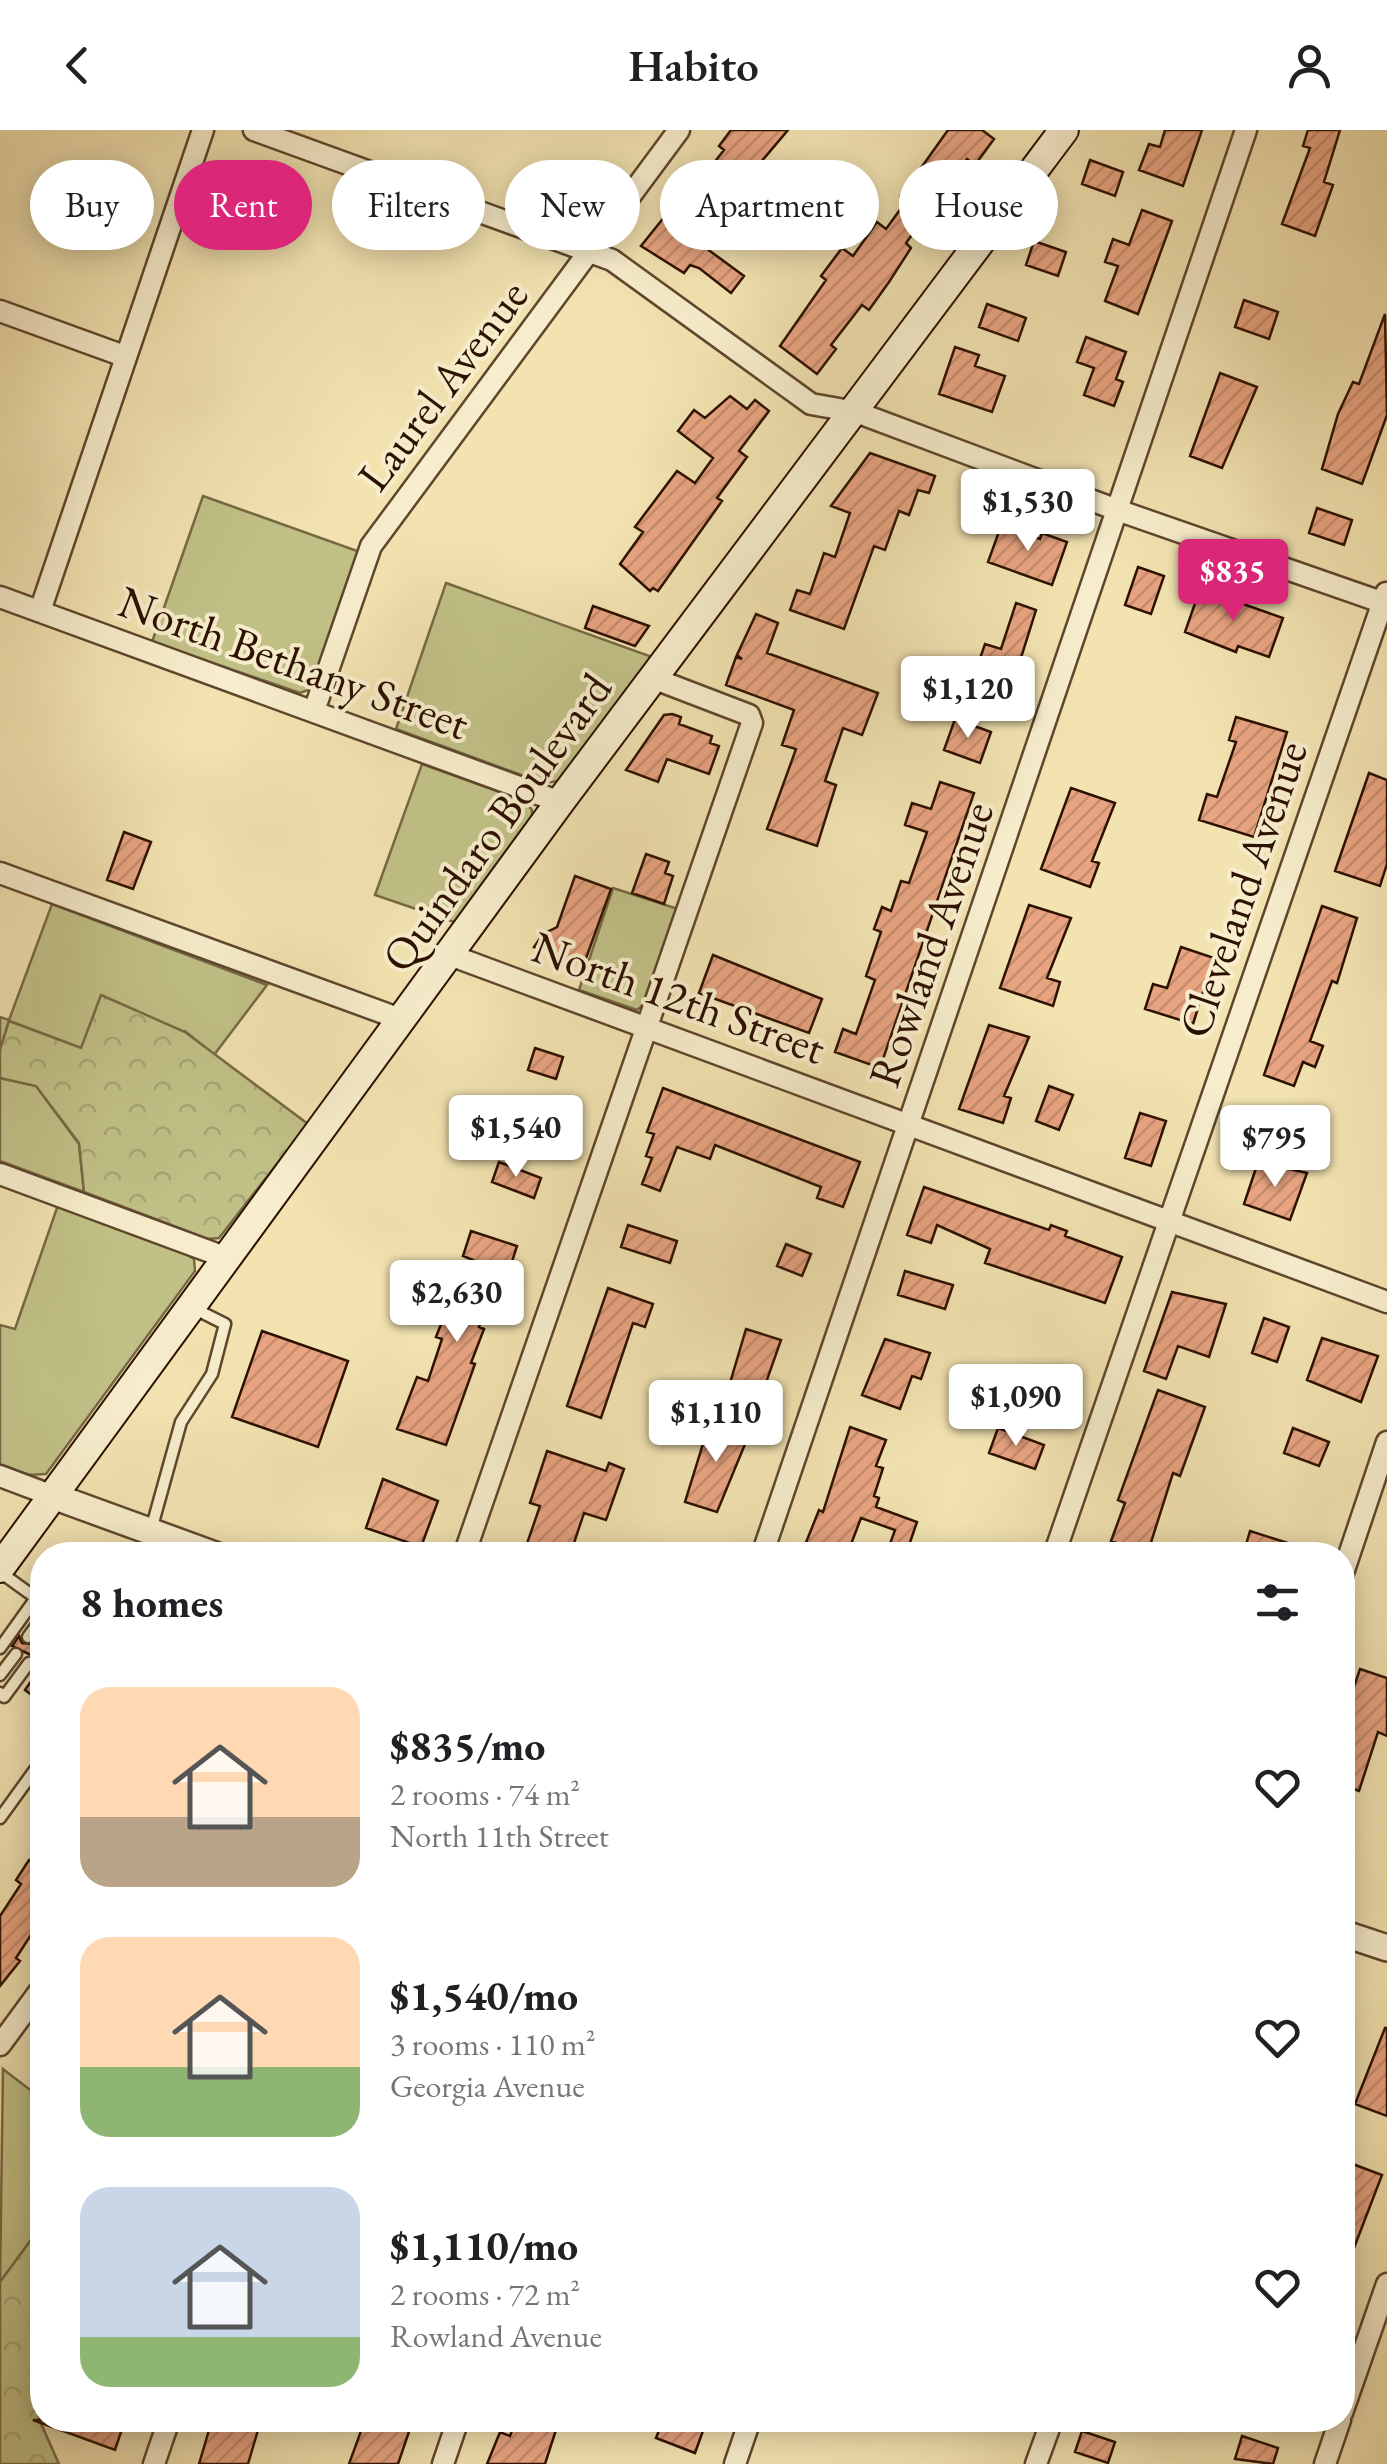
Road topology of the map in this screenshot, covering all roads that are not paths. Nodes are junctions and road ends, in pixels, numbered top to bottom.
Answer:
1 (203, 130) edge
2 (254, 130) edge
3 (679, 130) edge
4 (1064, 130) edge
5 (1246, 130) edge
6 (591, 251) junction
7 (0, 311) edge
8 (124, 356) junction
9 (856, 412) junction
10 (1120, 510) junction
11 (0, 597) edge
12 (1386, 598) edge
13 (40, 612) junction
14 (655, 679) junction
15 (314, 711) junction
16 (560, 802) junction
17 (0, 873) edge
18 (450, 955) junction
19 (403, 1020) junction
20 (648, 1028) junction
21 (910, 1126) junction
22 (0, 1174) edge
23 (1171, 1221) junction
24 (228, 1258) junction
25 (1387, 1302) edge
26 (192, 1307) junction
27 (1387, 1442) edge
28 (0, 1476) edge
29 (53, 1496) junction
30 (150, 1532) junction
31 (175, 1542) edge
32 (469, 1542) edge
33 (766, 1542) edge
34 (1059, 1542) edge
35 (1353, 1542) edge
36 (0, 1570) edge
37 (30, 1593) edge
38 (30, 1611) edge
39 (30, 1634) edge
40 (28, 1637) dead end
41 (0, 1648) edge
42 (16, 1654) dead end
43 (29, 1663) dead end
44 (0, 1675) edge
45 (0, 1693) edge
46 (30, 1777) edge
47 (0, 1818) edge
48 (1355, 1937) edge
49 (1387, 1948) edge
50 (30, 2004) edge
51 (0, 2045) edge
52 (1387, 2284) edge
53 (1355, 2377) edge
54 (165, 2432) edge
55 (454, 2432) edge
56 (746, 2432) edge
57 (1048, 2432) edge
58 (1336, 2432) edge
59 (154, 2464) edge
60 (443, 2464) edge
61 (735, 2464) edge
62 (1036, 2464) edge
63 (1325, 2464) edge

1 - 8 street
2 - 6 street
3 - 6 street, Laurel Avenue
4 - 9 main road, Quindaro Boulevard
5 - 10 street, Rowland Avenue
6 - 9 street
6 - 15 street, Laurel Avenue
7 - 8 street
8 - 13 street
9 - 10 street
9 - 14 main road, Quindaro Boulevard
10 - 12 street
10 - 21 street, Rowland Avenue
11 - 13 street, North Bethany Street
12 - 23 street, Cleveland Avenue
13 - 15 street, North Bethany Street
14 - 16 main road, Quindaro Boulevard
14 - 20 street
15 - 16 street, North Bethany Street
16 - 18 main road, Quindaro Boulevard
17 - 19 street
18 - 19 main road, Quindaro Boulevard
18 - 20 street, North 12th Street
19 - 24 main road, Quindaro Boulevard
20 - 21 street, North 12th Street
20 - 32 street
21 - 23 street, North 12th Street
21 - 33 street, Rowland Avenue
22 - 24 street
23 - 25 street, North 12th Street
23 - 34 street, Cleveland Avenue
24 - 26 main road, Quindaro Boulevard
26 - 29 main road, Quindaro Boulevard
26 - 30 lane
27 - 35 street
28 - 29 street
29 - 30 street
29 - 36 main road, Quindaro Boulevard
30 - 31 street
36 - 37 lane
38 - 41 lane
39 - 40 lane
42 - 44 lane
43 - 45 lane
46 - 47 lane
48 - 49 street
50 - 51 street
52 - 53 street
54 - 59 street
55 - 60 street
56 - 61 street
57 - 62 street
58 - 63 street

